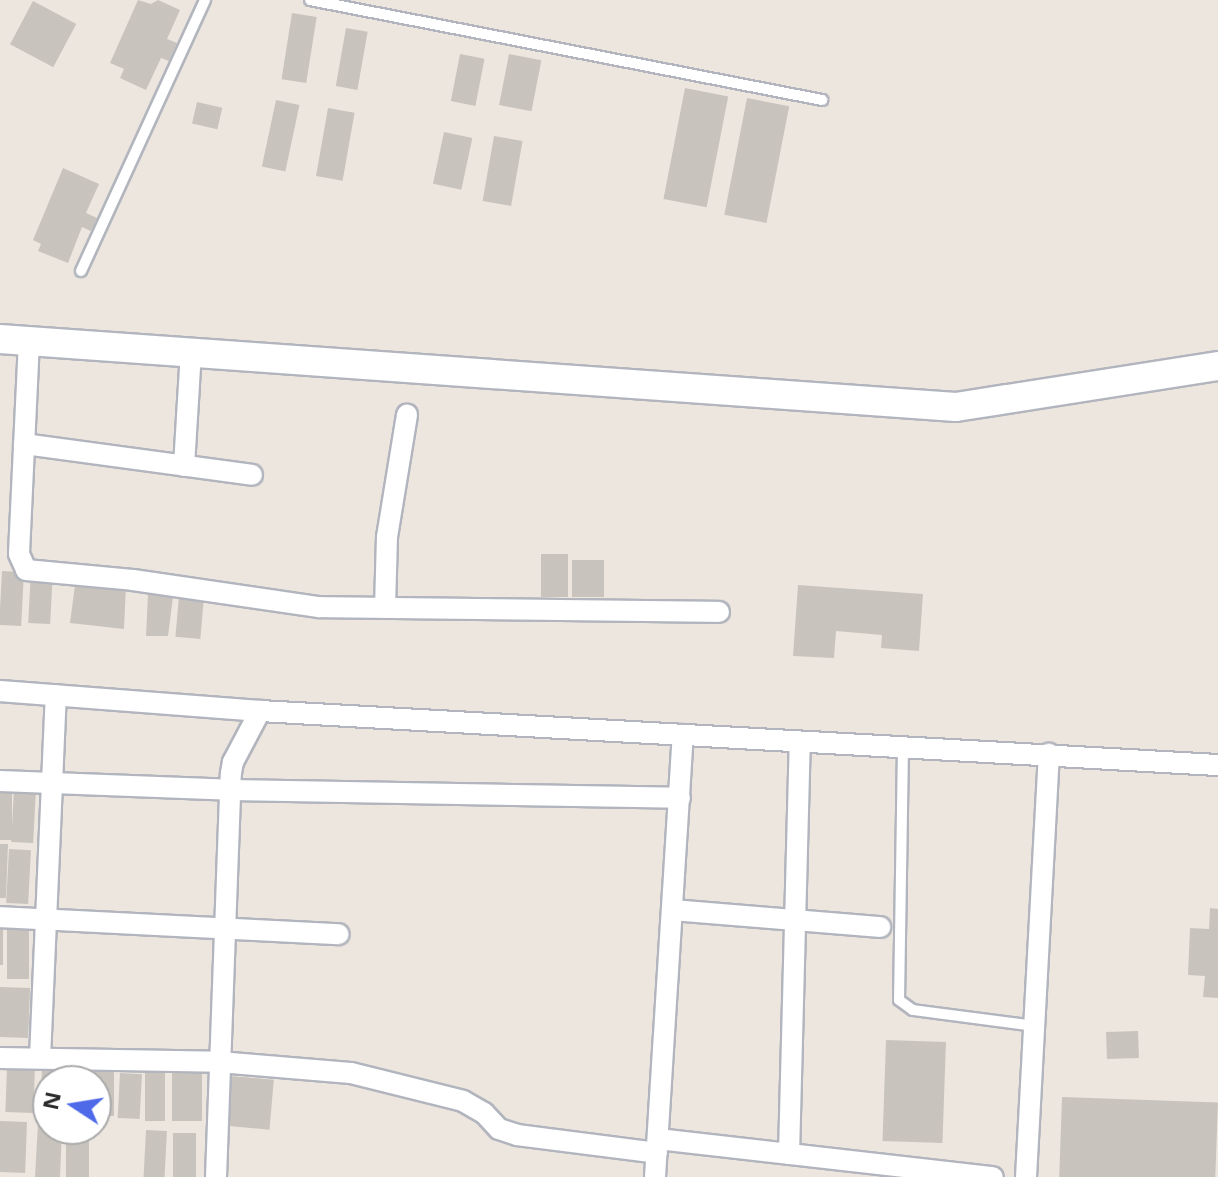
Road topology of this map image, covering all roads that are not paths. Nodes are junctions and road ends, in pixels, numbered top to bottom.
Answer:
1 (205, 0) edge
2 (310, 0) edge
3 (822, 100) dead end
4 (81, 271) dead end
5 (0, 339) edge
6 (29, 341) junction
7 (191, 352) junction
8 (1218, 366) edge
9 (407, 415) dead end
10 (24, 444) junction
11 (184, 466) junction
12 (252, 475) dead end
13 (385, 608) junction
14 (719, 612) dead end
15 (0, 691) edge
16 (56, 695) junction
17 (260, 711) junction
18 (683, 735) junction
19 (800, 742) junction
20 (903, 747) junction
21 (1049, 754) junction
22 (1218, 765) edge
23 (0, 781) edge
24 (52, 783) junction
25 (230, 790) junction
26 (680, 798) junction
27 (673, 910) junction
28 (0, 917) edge
29 (45, 918) junction
30 (795, 920) junction
31 (224, 926) junction
32 (880, 927) dead end
33 (339, 934) dead end
34 (1034, 1026) junction
35 (0, 1058) edge
36 (40, 1058) junction
37 (219, 1062) junction
38 (658, 1146) junction
39 (789, 1154) junction
40 (216, 1177) edge
41 (655, 1177) edge
42 (993, 1177) edge
43 (1026, 1177) edge

1 - 4 lane
2 - 3 lane
5 - 6 street
6 - 7 street
6 - 10 street
7 - 8 street
7 - 11 street
9 - 13 street
10 - 11 street
10 - 13 street
11 - 12 street
13 - 14 street
15 - 16 street
16 - 17 street
16 - 24 street
17 - 18 street
17 - 25 street
18 - 19 street
18 - 26 street
19 - 20 street
19 - 30 street
20 - 21 street
20 - 34 lane
21 - 22 street
21 - 34 street
23 - 24 street
24 - 25 street
24 - 29 street
25 - 26 street
25 - 31 street
26 - 27 street
27 - 30 street
27 - 38 street
28 - 29 street
29 - 31 street
29 - 36 street
30 - 32 street
30 - 39 street
31 - 33 street
31 - 37 street
34 - 43 street
35 - 36 street
36 - 37 street
37 - 38 street
37 - 40 street
38 - 39 street
38 - 41 street
39 - 42 street

